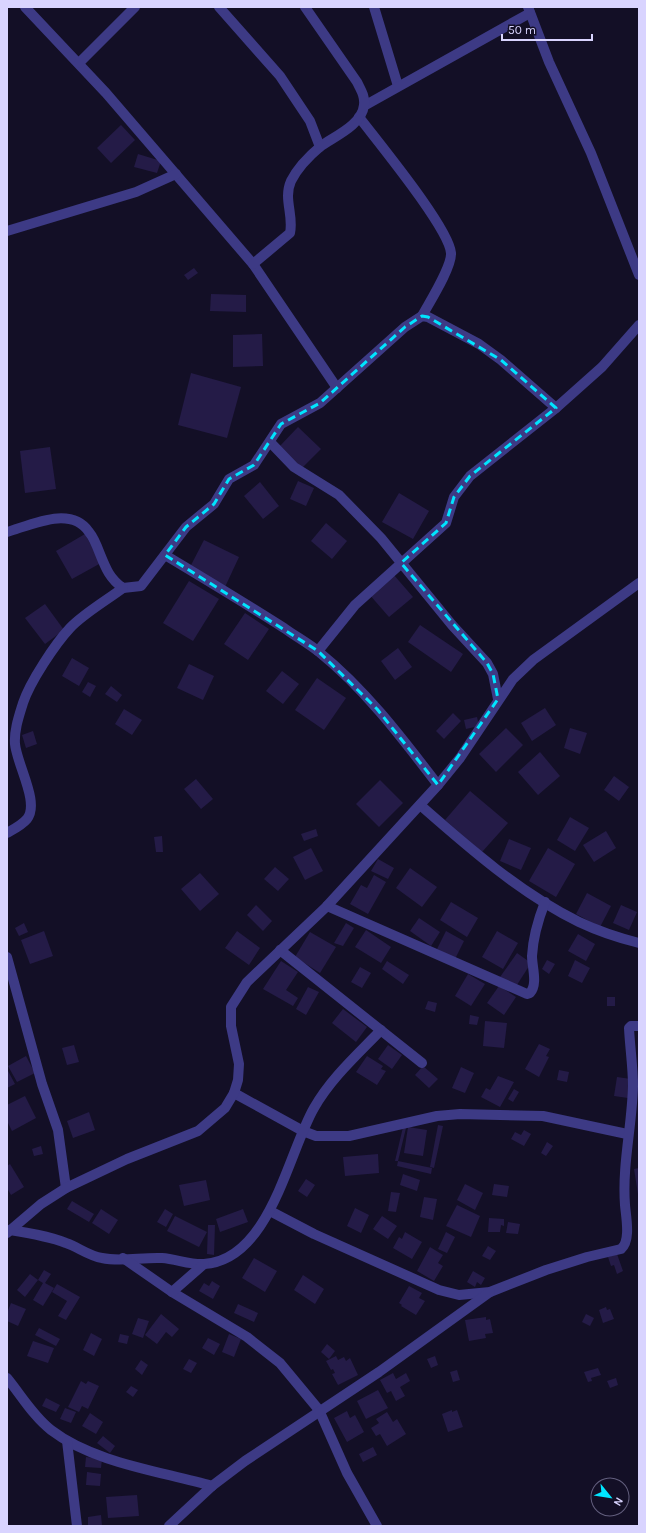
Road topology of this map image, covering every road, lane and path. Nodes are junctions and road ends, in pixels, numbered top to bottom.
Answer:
1 (25, 7) edge
2 (136, 7) edge
3 (219, 7) edge
4 (305, 7) edge
5 (374, 7) edge
6 (529, 10) edge
7 (79, 63) junction
8 (398, 86) junction
9 (364, 106) junction
10 (359, 117) junction
11 (320, 147) junction
12 (176, 174) junction
13 (7, 231) edge
14 (253, 264) junction
15 (639, 275) edge
16 (422, 316) junction
17 (639, 325) edge
18 (337, 388) junction
19 (556, 408) junction
20 (270, 442) junction
21 (7, 532) edge
22 (165, 556) junction
23 (401, 563) junction
24 (639, 583) edge
25 (123, 588) junction
26 (318, 651) junction
27 (498, 699) junction
28 (438, 785) junction
29 (420, 805) junction
30 (7, 833) edge
31 (545, 902) junction
32 (328, 906) junction
33 (639, 943) edge
34 (280, 950) junction
35 (7, 957) edge
36 (639, 1026) edge
37 (381, 1030) junction
38 (422, 1062) dead end
39 (234, 1093) junction
40 (303, 1131) junction
41 (627, 1134) junction
42 (66, 1188) junction
43 (270, 1210) junction
44 (8, 1232) edge
45 (123, 1258) junction
46 (204, 1264) junction
47 (172, 1292) junction
48 (490, 1292) junction
49 (7, 1378) edge
50 (320, 1410) junction
51 (67, 1441) junction
52 (212, 1486) junction
53 (77, 1526) edge
54 (169, 1526) edge
55 (376, 1526) edge

1 - 7 street
2 - 7 street
3 - 11 street
4 - 9 street
5 - 8 street
6 - 8 street
6 - 15 street
7 - 12 street
8 - 9 street
9 - 10 street
10 - 11 street
10 - 16 street
11 - 14 street
12 - 13 street
12 - 14 street
14 - 18 street
16 - 18 street
16 - 19 street
17 - 19 street
18 - 20 street
19 - 23 street
20 - 22 street
20 - 23 street
21 - 25 street
22 - 25 street
22 - 26 street
23 - 26 street
23 - 27 street
24 - 27 street
25 - 30 street
26 - 28 street
27 - 28 street
28 - 29 street
29 - 31 street
29 - 32 street
31 - 32 street
31 - 33 street
32 - 34 street
34 - 37 street
34 - 39 street
35 - 42 street
36 - 41 street
37 - 38 street
37 - 40 street
39 - 40 street
39 - 42 street
40 - 41 street
40 - 43 street
41 - 48 street
42 - 44 street
43 - 46 street
43 - 48 street
44 - 45 street
45 - 46 street
45 - 47 street
46 - 47 street
47 - 50 street
48 - 50 street
49 - 51 street
50 - 52 street
50 - 55 street
51 - 52 street
51 - 53 street
52 - 54 street

